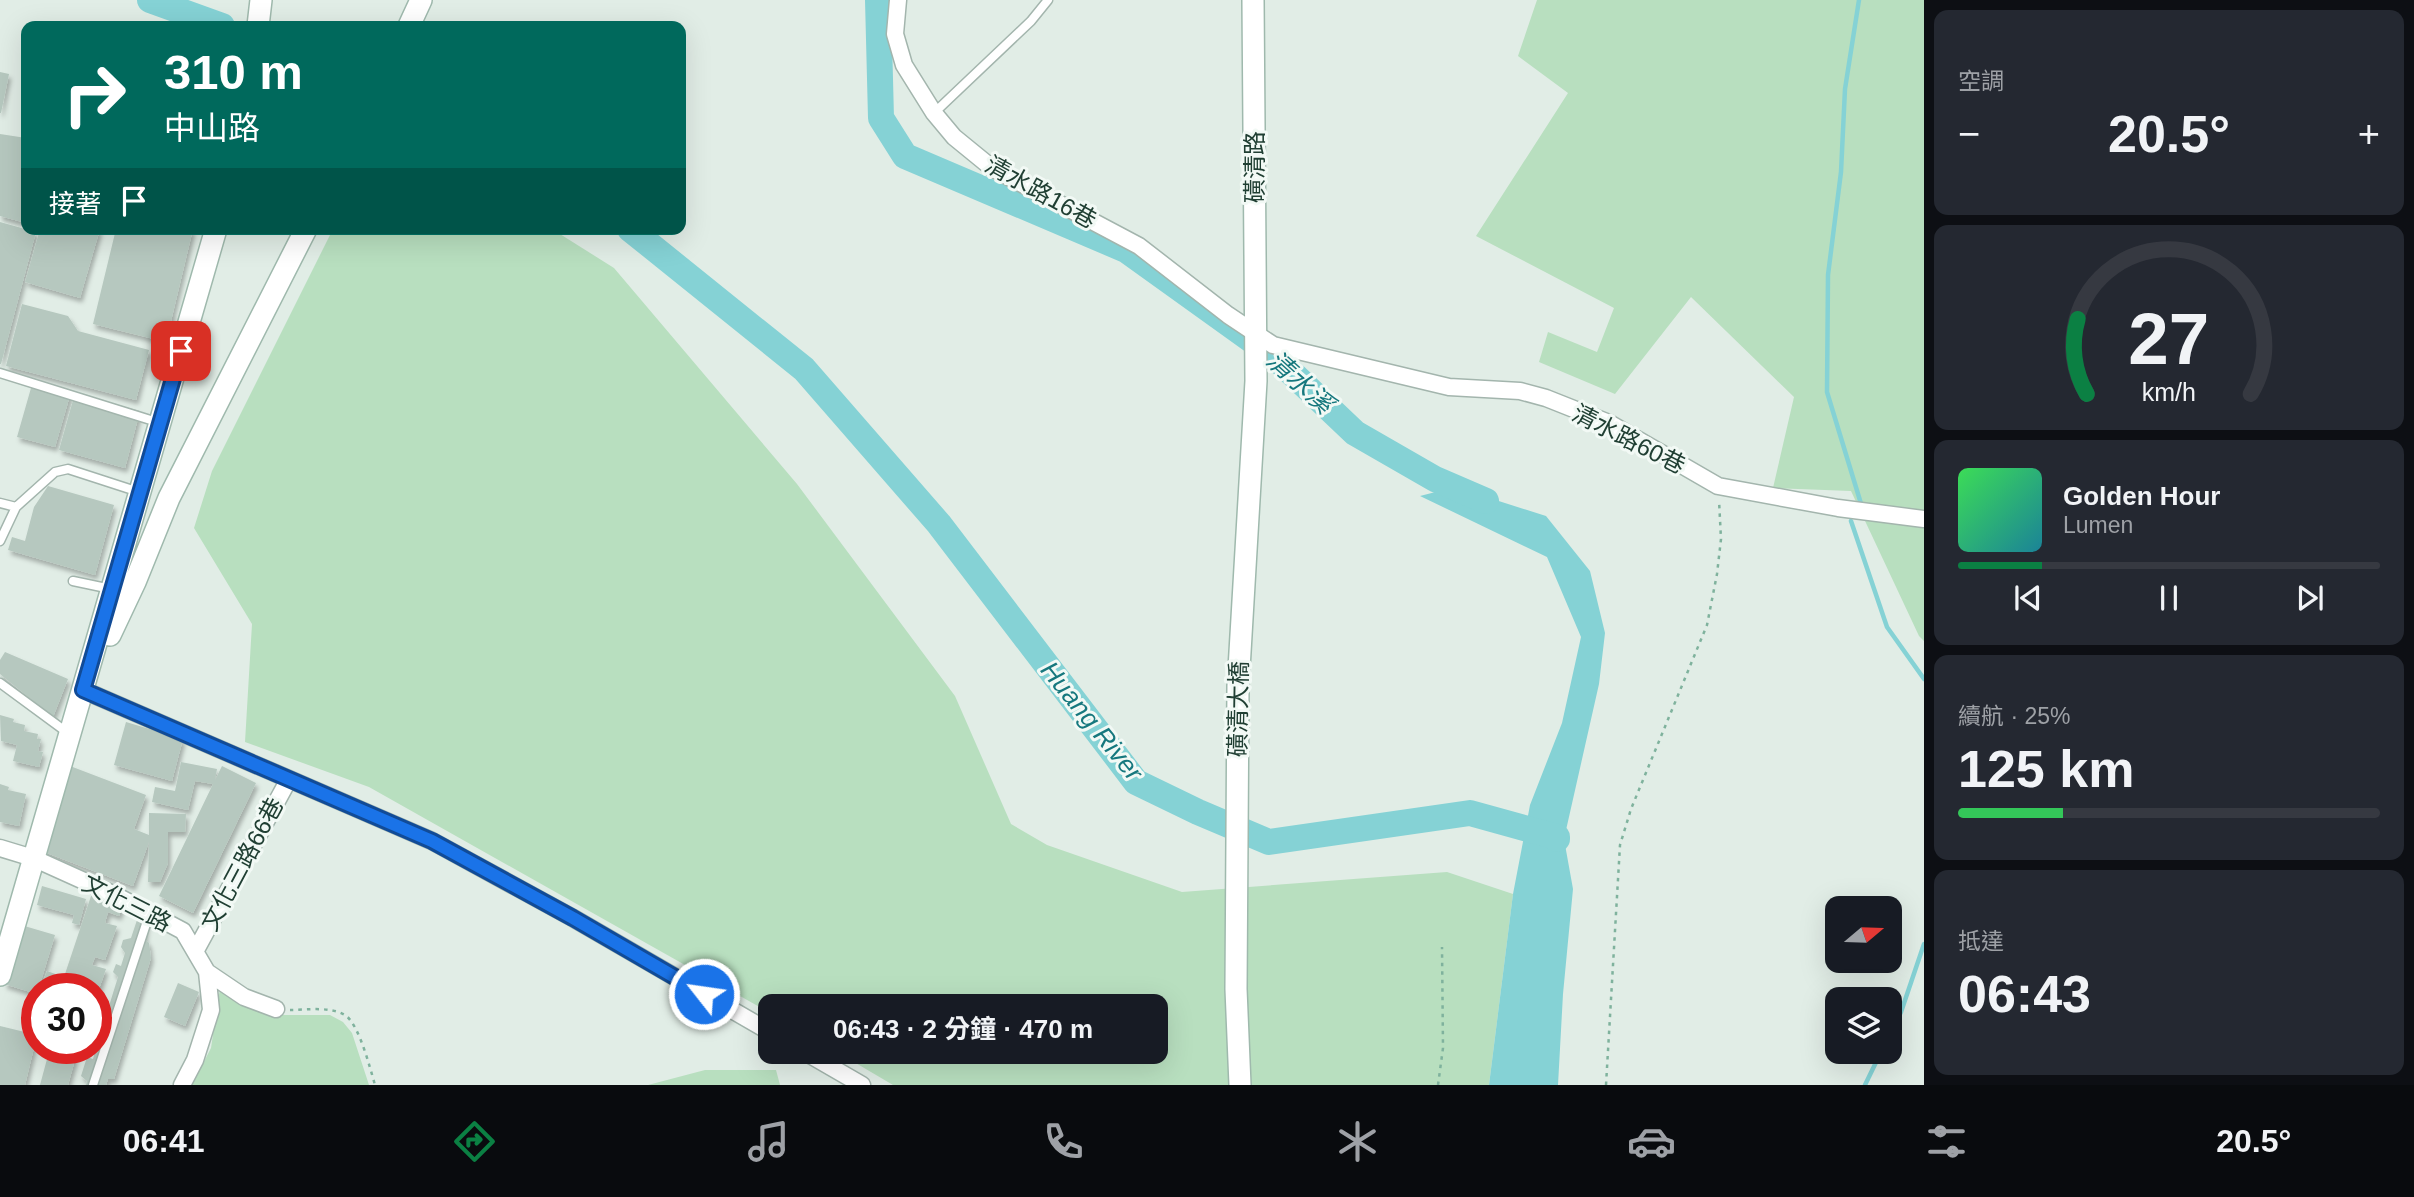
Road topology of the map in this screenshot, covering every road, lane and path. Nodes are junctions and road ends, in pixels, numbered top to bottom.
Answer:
1 (261, 0) edge
2 (898, 0) edge
3 (1048, 0) edge
4 (1253, 0) edge
5 (259, 21) edge
6 (934, 113) junction
7 (214, 235) edge
8 (303, 235) edge
9 (1255, 334) junction
10 (0, 373) edge
11 (160, 423) junction
12 (1718, 486) junction
13 (140, 493) junction
14 (0, 503) edge
15 (16, 507) junction
16 (1924, 519) edge
17 (0, 541) edge
18 (73, 581) dead end
19 (112, 589) junction
20 (0, 684) edge
21 (83, 690) junction
22 (70, 735) junction
23 (289, 779) junction
24 (0, 848) edge
25 (33, 858) junction
26 (150, 912) junction
27 (1442, 947) dead end
28 (196, 950) junction
29 (207, 972) junction
30 (0, 975) edge
31 (276, 1009) joint
32 (758, 1025) edge
33 (826, 1064) edge
34 (93, 1085) edge
35 (182, 1085) edge
36 (376, 1085) edge
37 (862, 1085) edge
38 (1240, 1085) edge
39 (1438, 1085) edge
40 (1605, 1085) edge

1 - 5 street
2 - 6 street, 清水路16巷
3 - 6 lane
4 - 9 street, 磺清路
6 - 9 street, 清水路16巷
7 - 11 street
8 - 21 street
9 - 12 street, 清水路60巷
9 - 38 street, 磺清大橋
10 - 11 lane
11 - 13 street
12 - 16 street, 清水路60巷
12 - 40 path
13 - 15 lane
13 - 19 street
14 - 15 lane
15 - 17 lane
18 - 19 lane
19 - 21 street
20 - 22 lane
21 - 22 street
21 - 23 street
22 - 25 street
23 - 28 street, 文化三路66巷
23 - 32 street
24 - 25 street, 文化三路
25 - 26 street, 文化三路
25 - 30 street
26 - 28 street, 文化三路
26 - 34 lane
27 - 39 path
28 - 29 street, 文化三路
29 - 31 street
29 - 35 street, 文化三路
31 - 36 path
33 - 37 street

